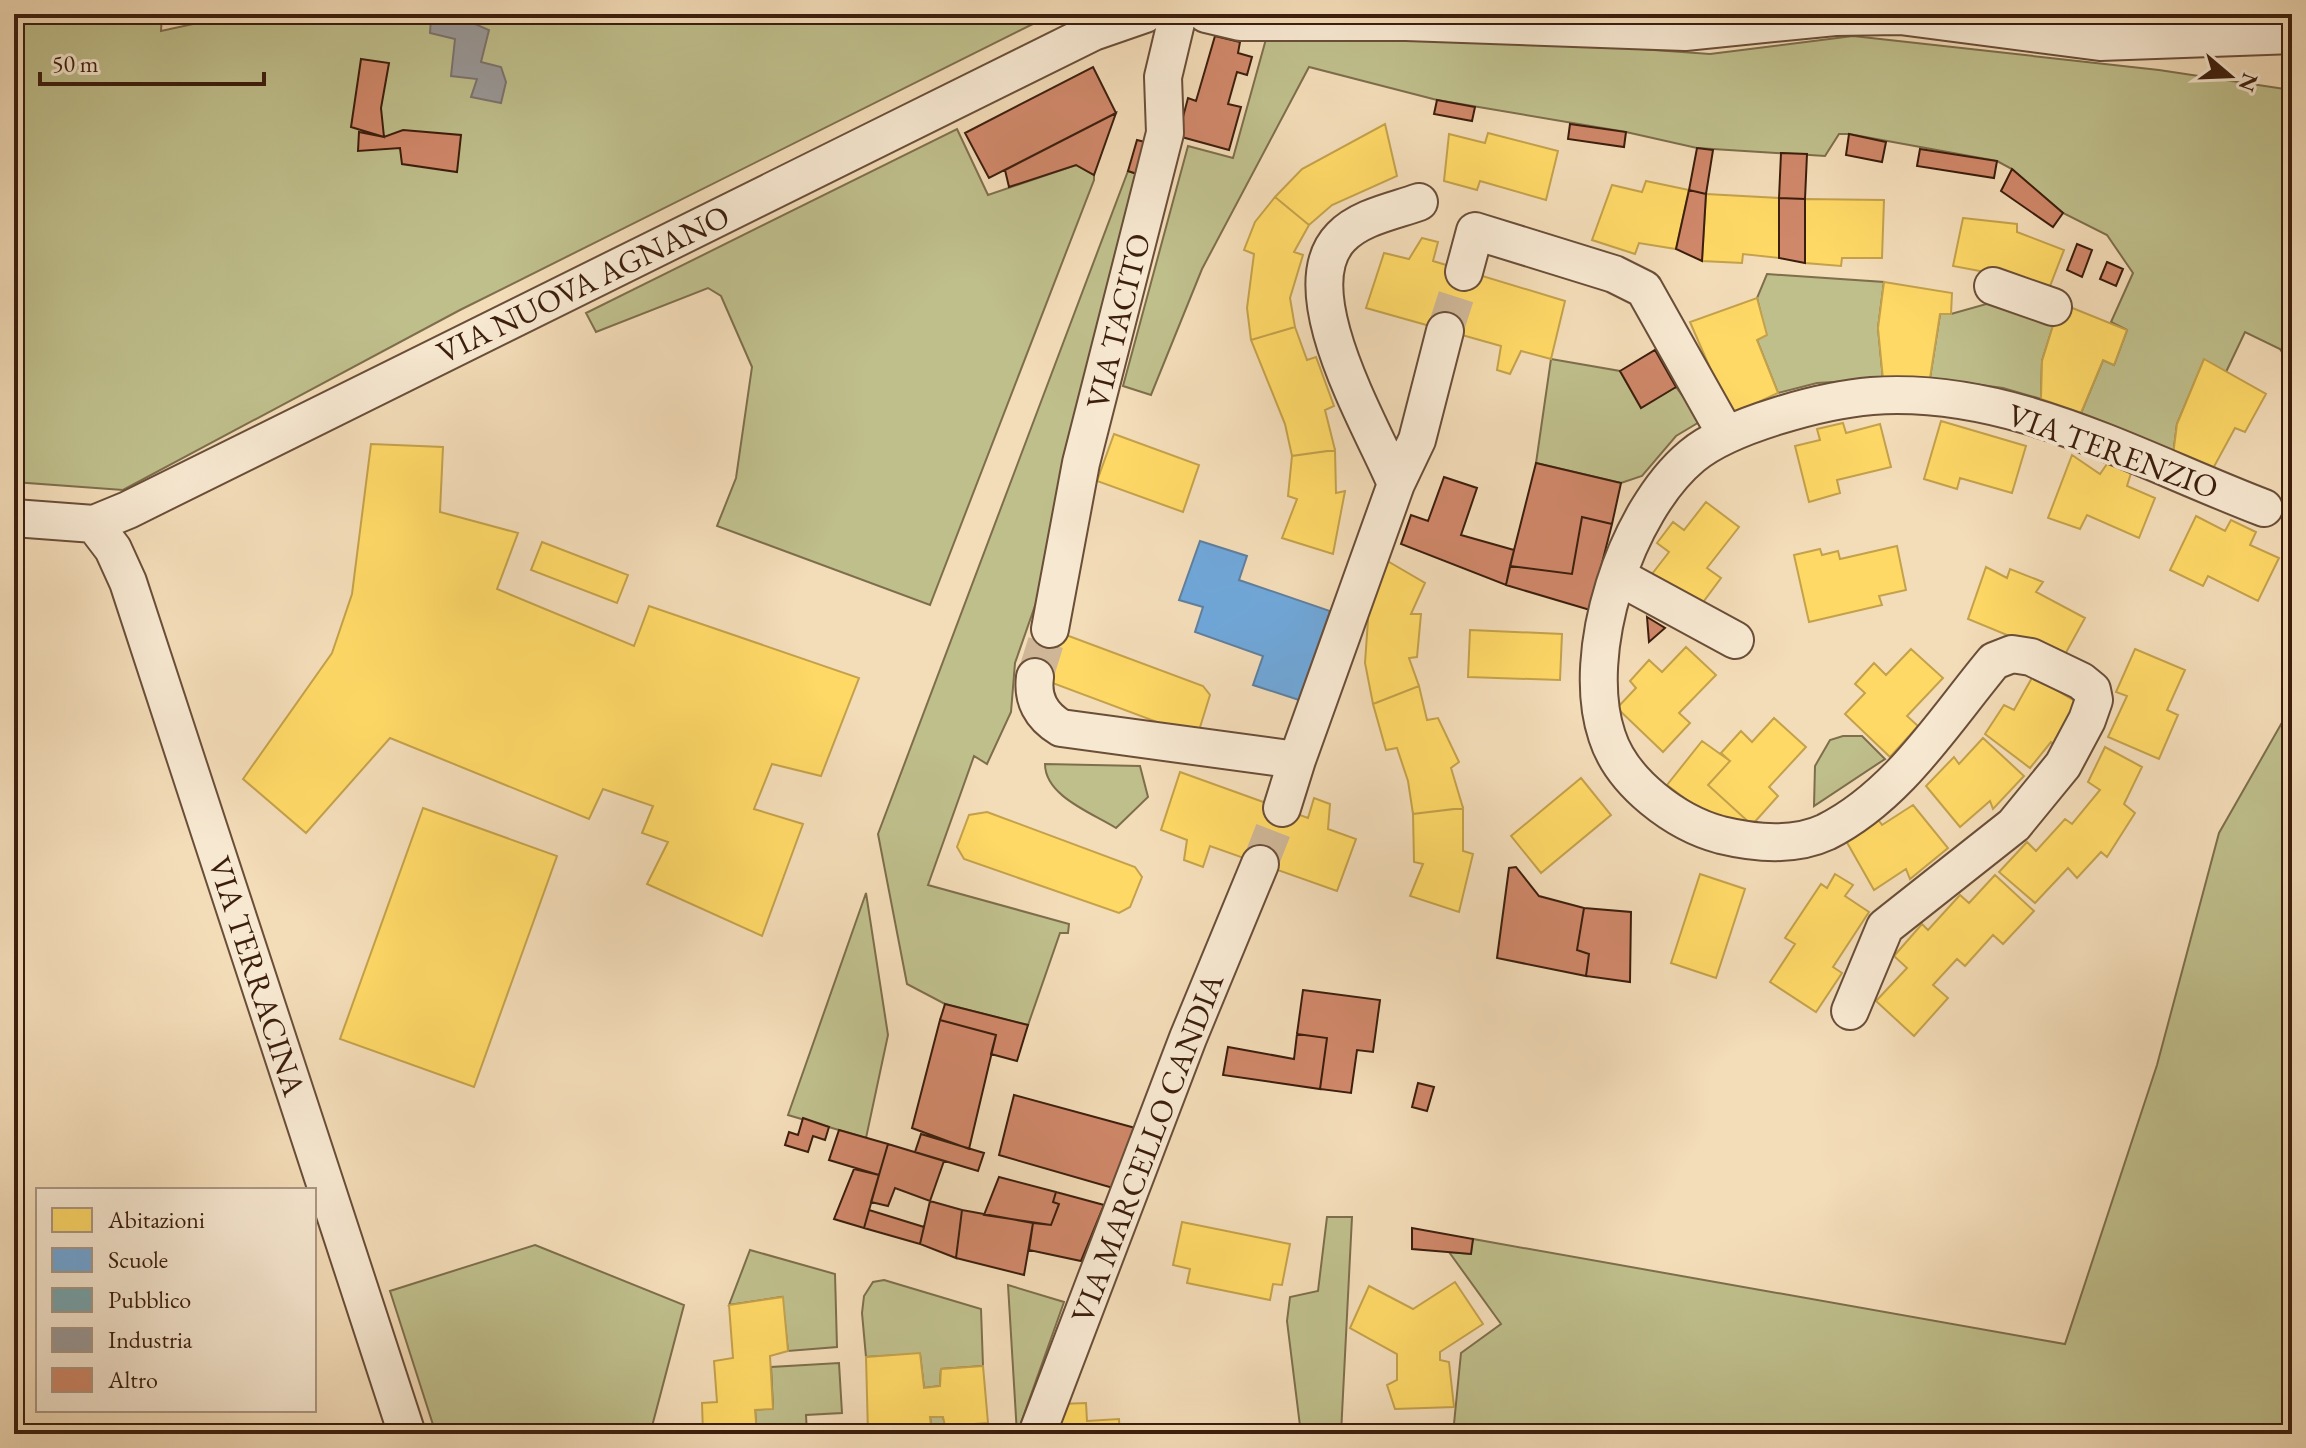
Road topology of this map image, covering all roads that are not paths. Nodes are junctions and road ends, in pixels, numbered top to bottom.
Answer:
1 (1145, 14) edge
2 (1178, 14) edge
3 (1206, 14) edge
4 (2292, 35) edge
5 (1419, 202) dead end
6 (1464, 272) tunnel mouth
7 (1993, 286) dead end
8 (2053, 307) dead end
9 (1445, 331) tunnel mouth
10 (1725, 433) junction
11 (1396, 484) junction
12 (2264, 508) dead end
13 (14, 518) edge
14 (94, 524) junction
15 (1619, 577) junction
16 (1050, 629) tunnel mouth
17 (1735, 640) dead end
18 (1035, 677) tunnel mouth
19 (1297, 760) junction
20 (1282, 808) tunnel mouth
21 (1260, 864) tunnel mouth
22 (1850, 1011) dead end
23 (407, 1434) edge
24 (1037, 1434) edge

1 - 14 street, VIA NUOVA AGNANO
2 - 16 street, VIA TACITO
3 - 4 street
5 - 11 street
6 - 10 street
7 - 8 street
9 - 11 street
10 - 12 street, VIA TERENZIO
10 - 15 street, VIA TERENZIO
11 - 19 street
13 - 14 street, VIA NUOVA AGNANO
14 - 23 street, VIA TERRACINA
15 - 17 street
15 - 22 street, VIA TERENZIO
18 - 19 street
19 - 20 street
21 - 24 street, VIA MARCELLO CANDIA

